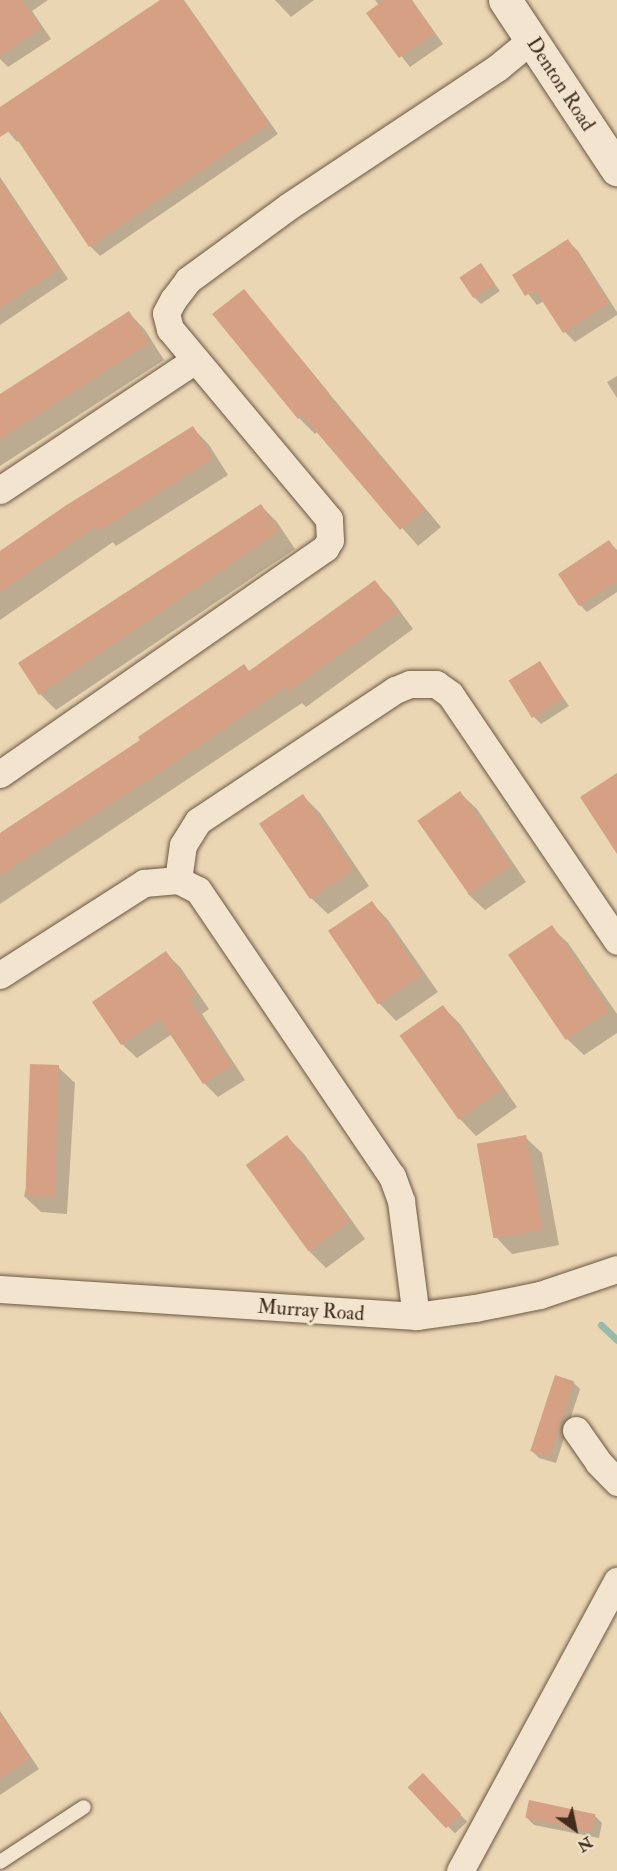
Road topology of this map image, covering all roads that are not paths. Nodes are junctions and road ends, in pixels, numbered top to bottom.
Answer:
1 (505, 0) edge
2 (532, 39) junction
3 (617, 169) edge
4 (195, 360) junction
5 (0, 490) edge
6 (0, 774) edge
7 (178, 880) junction
8 (617, 941) edge
9 (0, 975) edge
10 (617, 1269) edge
11 (0, 1289) edge
12 (416, 1316) junction
13 (576, 1430) dead end
14 (617, 1482) edge
15 (617, 1581) edge
16 (84, 1807) dead end
17 (0, 1862) edge
18 (460, 1871) edge

1 - 2 street, Denton Road
2 - 3 street, Denton Road
2 - 4 street
4 - 5 street
4 - 6 street
7 - 8 street
7 - 9 street
7 - 12 street
10 - 12 street, Murray Road
11 - 12 street, Murray Road
13 - 14 street
15 - 18 street
16 - 17 lane

